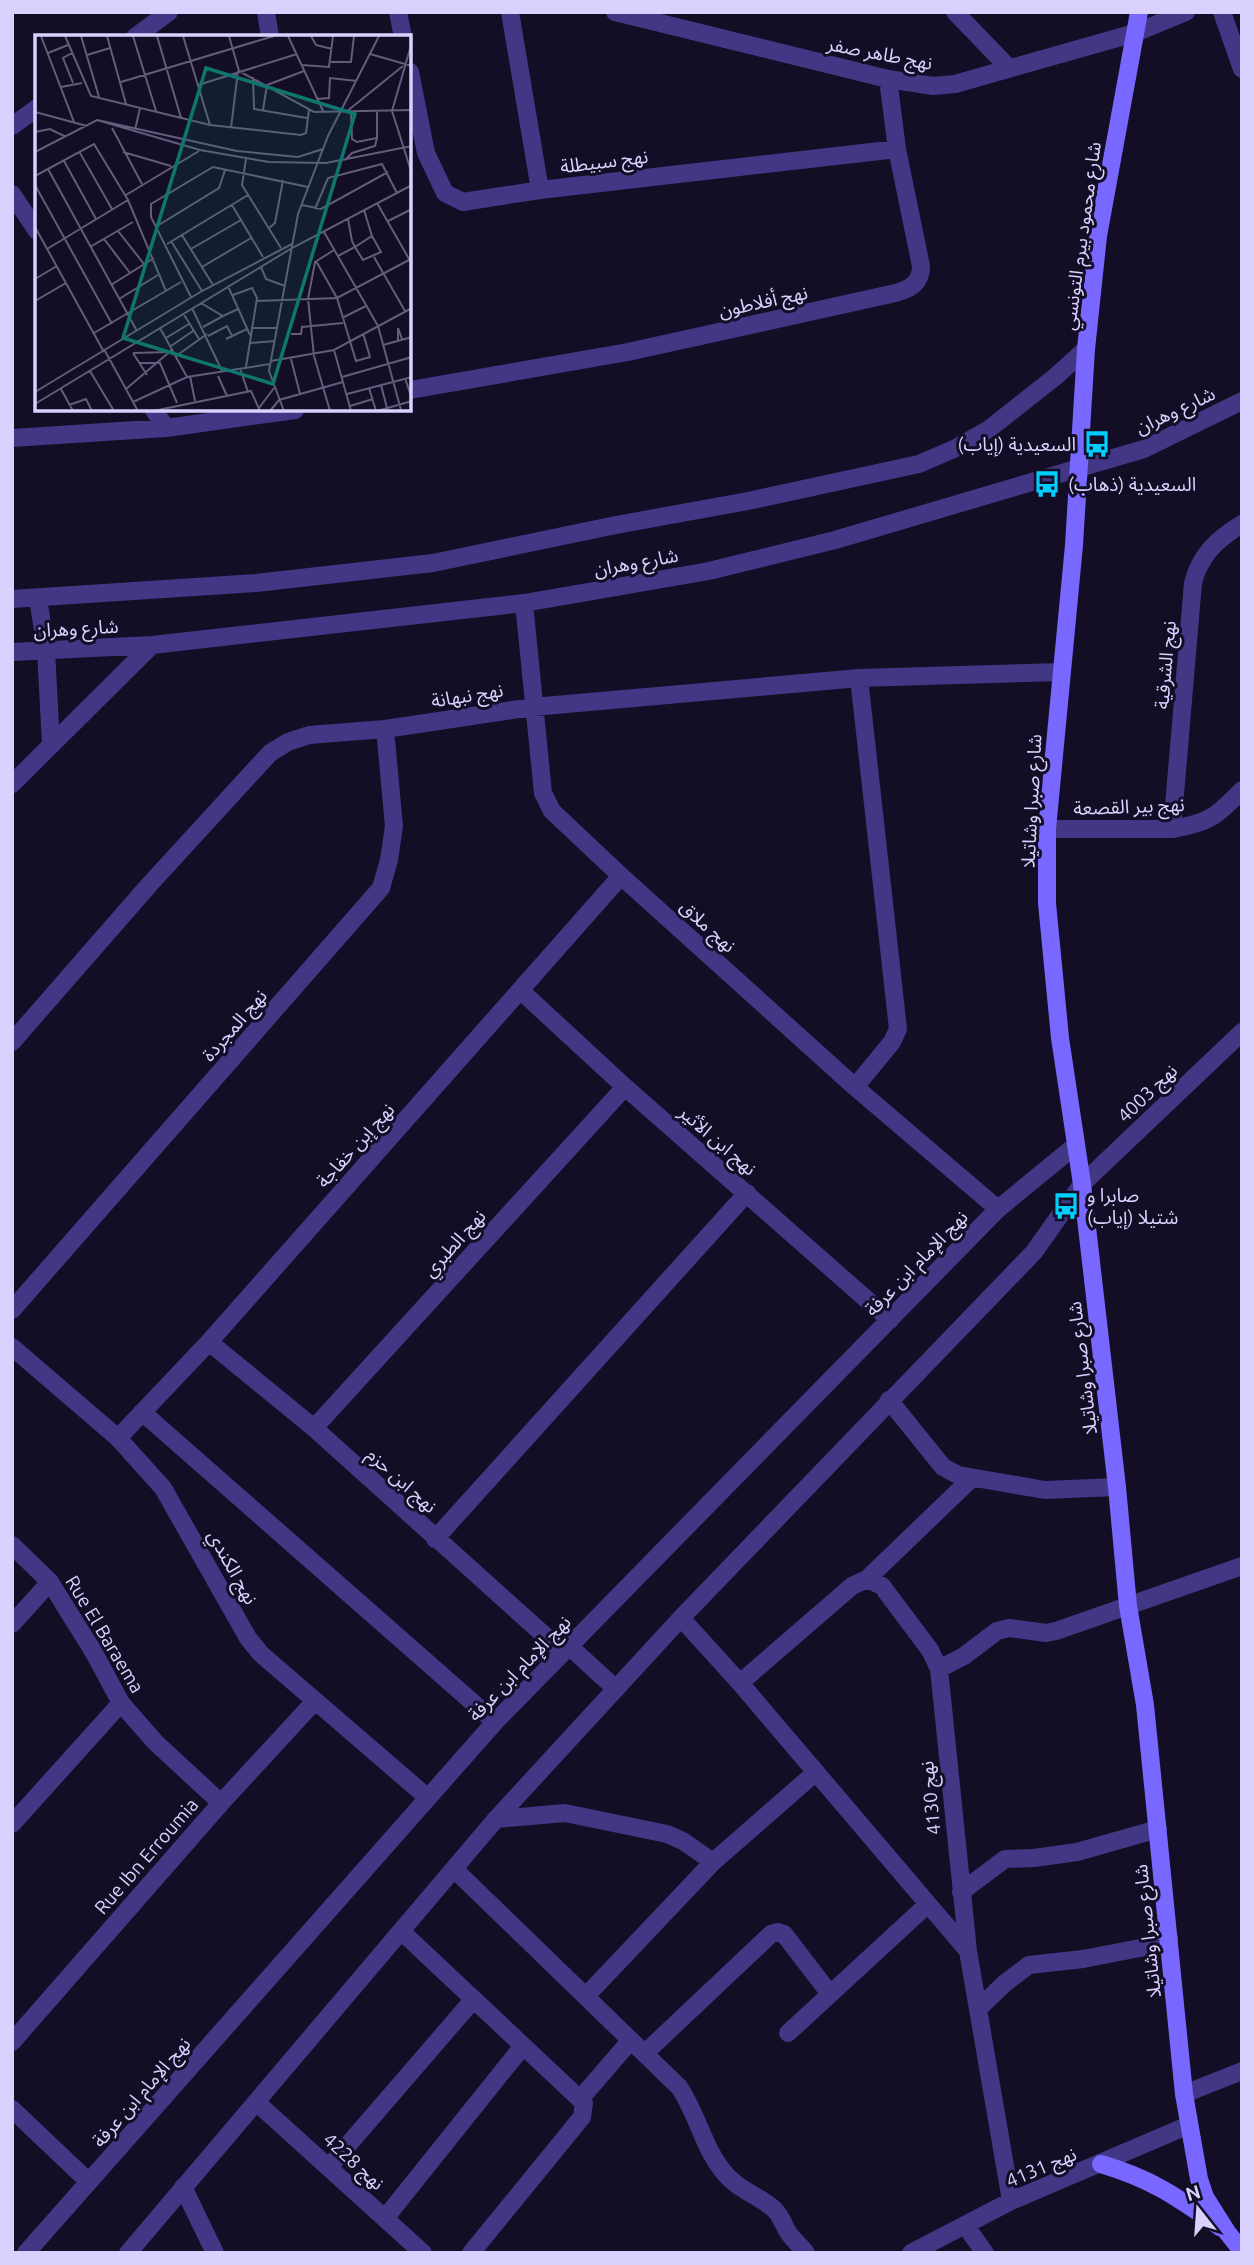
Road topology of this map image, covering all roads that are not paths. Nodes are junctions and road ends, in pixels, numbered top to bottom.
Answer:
1 (169, 12) edge
2 (266, 12) edge
3 (398, 12) edge
4 (510, 12) edge
5 (615, 12) edge
6 (955, 12) edge
7 (1139, 12) edge
8 (1222, 12) edge
9 (1180, 14) edge
10 (1135, 33) junction
11 (138, 35) edge
12 (270, 35) edge
13 (403, 35) edge
14 (1009, 68) junction
15 (1242, 69) edge
16 (411, 77) edge
17 (888, 79) junction
18 (35, 109) edge
19 (12, 125) edge
20 (897, 149) junction
21 (540, 190) junction
22 (12, 194) edge
23 (35, 228) edge
24 (1086, 349) junction
25 (411, 390) edge
26 (1242, 401) edge
27 (155, 411) edge
28 (288, 411) edge
29 (166, 428) junction
30 (12, 438) edge
31 (1079, 467) junction
32 (1242, 524) edge
33 (38, 597) junction
34 (12, 599) edge
35 (524, 603) junction
36 (152, 645) junction
37 (46, 650) junction
38 (12, 652) edge
39 (1061, 672) junction
40 (859, 678) junction
41 (533, 707) junction
42 (385, 729) junction
43 (51, 745) junction
44 (12, 784) edge
45 (1242, 790) edge
46 (1047, 829) junction
47 (1172, 829) junction
48 (621, 876) junction
49 (520, 990) junction
50 (1242, 1032) edge
51 (12, 1042) edge
52 (625, 1087) junction
53 (855, 1087) junction
54 (1076, 1145) junction
55 (1082, 1184) junction
56 (747, 1193) junction
57 (998, 1209) junction
58 (12, 1310) edge
59 (890, 1320) junction
60 (209, 1342) junction
61 (12, 1347) edge
62 (889, 1400) junction
63 (142, 1412) junction
64 (314, 1428) junction
65 (118, 1438) junction
66 (972, 1478) junction
67 (1117, 1487) junction
68 (435, 1539) junction
69 (12, 1545) edge
70 (1242, 1566) edge
71 (867, 1579) junction
72 (50, 1582) junction
73 (1128, 1606) junction
74 (681, 1618) junction
75 (12, 1623) edge
76 (566, 1649) junction
77 (939, 1669) junction
78 (740, 1684) junction
79 (616, 1689) junction
80 (315, 1701) junction
81 (121, 1703) junction
82 (495, 1722) junction
83 (816, 1772) junction
84 (428, 1798) junction
85 (221, 1803) junction
86 (496, 1819) junction
87 (12, 1824) edge
88 (1158, 1829) junction
89 (713, 1862) junction
90 (454, 1869) junction
91 (961, 1892) junction
92 (928, 1904) junction
93 (401, 1931) junction
94 (1170, 1938) junction
95 (968, 1951) junction
96 (830, 1994) junction
97 (586, 1996) junction
98 (474, 2000) junction
99 (978, 2009) junction
100 (788, 2033) dead end
101 (12, 2042) edge
102 (523, 2046) junction
103 (638, 2046) junction
104 (1242, 2071) edge
105 (1184, 2094) junction
106 (581, 2098) junction
107 (256, 2102) junction
108 (12, 2109) edge
109 (1189, 2125) junction
110 (1101, 2164) junction
111 (329, 2167) junction
112 (89, 2182) junction
113 (183, 2187) junction
114 (1011, 2202) junction
115 (386, 2217) junction
116 (965, 2225) junction
117 (1227, 2232) junction
118 (402, 2245) edge
119 (1242, 2251) edge
120 (26, 2253) edge
121 (128, 2253) edge
122 (215, 2253) edge
123 (423, 2253) edge
124 (471, 2253) edge
125 (806, 2253) edge
126 (911, 2253) edge
127 (985, 2253) edge

1 - 11 street
2 - 12 street
3 - 13 street
4 - 21 street
5 - 17 street, نهج طاهر صفر
6 - 14 street
7 - 10 main road, شارع محمود بيرم التونسي
8 - 15 street
9 - 10 street, نهج طاهر صفر
10 - 14 street, نهج طاهر صفر
10 - 24 main road, شارع محمود بيرم التونسي
14 - 17 street, نهج طاهر صفر
16 - 21 street, نهج سبيطلة
17 - 20 street, نهج أفلاطون
18 - 19 street
20 - 21 street, نهج سبيطلة
20 - 25 street, نهج أفلاطون
22 - 23 street
24 - 31 main road, شارع محمود بيرم التونسي
24 - 33 street
26 - 31 street, شارع وهران
27 - 29 street
28 - 29 street
29 - 30 street
31 - 35 street, شارع وهران
31 - 39 main road, شارع صبرا وشاتيلا
32 - 47 street, نهج الشرقية
33 - 34 street
33 - 37 street
35 - 36 street, شارع وهران
35 - 41 street, نهج ملاق
36 - 37 street, شارع وهران
36 - 43 street
37 - 38 street, شارع وهران
37 - 43 street
39 - 40 street, نهج نبهانة
39 - 46 main road, شارع صبرا وشاتيلا
40 - 41 street, نهج نبهانة
40 - 53 street
41 - 42 street, نهج نبهانة
41 - 48 street, نهج ملاق
42 - 51 street, نهج نبهانة
42 - 58 street, نهج المجردة
43 - 44 street
45 - 47 street, نهج بير القصعة
46 - 47 street, نهج بير القصعة
46 - 54 main road, شارع صبرا وشاتيلا
48 - 49 street, نهج إبن خفاجة
48 - 53 street, نهج ملاق
49 - 52 street, نهج ابن الأثير
49 - 60 street, نهج إبن خفاجة
50 - 55 street, نهج 4003
52 - 56 street, نهج ابن الأثير
52 - 64 street, نهج الطبري
53 - 57 street, نهج ملاق
54 - 55 main road, شارع صبرا وشاتيلا
54 - 57 street, نهج الإمام ابن عرفة
55 - 62 street, نهج 4003
55 - 67 main road, شارع صبرا وشاتيلا
56 - 59 street, نهج ابن الأثير
56 - 68 street
57 - 59 street, نهج الإمام ابن عرفة
59 - 76 street, نهج الإمام ابن عرفة
60 - 63 street, نهج إبن خفاجة
60 - 64 street, نهج ابن حزم
61 - 65 street, نهج الكندي
62 - 66 street
62 - 74 street, نهج 4003
63 - 65 street, نهج إبن خفاجة
63 - 82 street
64 - 68 street, نهج ابن حزم
65 - 80 street, نهج الكندي
66 - 67 street
66 - 71 street
67 - 73 main road, شارع صبرا وشاتيلا
68 - 76 street, نهج ابن حزم
69 - 72 street, Rue El Baraema
70 - 73 street
71 - 77 street, نهج 4130
71 - 78 street
72 - 75 street
72 - 81 street, Rue El Baraema
73 - 77 street
73 - 88 main road, شارع صبرا وشاتيلا
74 - 78 street
74 - 79 street, نهج 4003
76 - 79 street, نهج ابن حزم
76 - 82 street, نهج الإمام ابن عرفة
77 - 91 street, نهج 4130
78 - 83 street
79 - 86 street, نهج 4003
80 - 84 street, نهج الكندي
80 - 85 street, Rue Ibn Erroumia
81 - 85 street, Rue El Baraema
81 - 87 street
82 - 84 street, نهج الإمام ابن عرفة
83 - 89 street
83 - 92 street
84 - 112 street, نهج الإمام ابن عرفة
85 - 101 street, Rue Ibn Erroumia
86 - 89 street
86 - 90 street, نهج 4003
88 - 91 street
88 - 94 main road, شارع صبرا وشاتيلا
89 - 97 street
90 - 93 street, نهج 4003
90 - 97 street
91 - 95 street, نهج 4130
92 - 95 street
92 - 96 street
93 - 98 street
93 - 107 street, نهج 4003
94 - 99 street
94 - 105 main road, شارع صبرا وشاتيلا
95 - 99 street, نهج 4130
96 - 100 street
96 - 103 street
97 - 103 street
98 - 102 street
98 - 111 street
99 - 114 street, نهج 4130
102 - 106 street
102 - 115 street
103 - 106 street
103 - 125 street
104 - 105 street
105 - 109 main road, شارع صبرا وشاتيلا
106 - 124 street
107 - 111 street, نهج 4228
107 - 113 street, نهج 4003
108 - 112 street
109 - 110 street, نهج 4131
109 - 117 main road, شارع صبرا وشاتيلا
110 - 114 street, نهج 4131
110 - 117 main road
111 - 115 street, نهج 4228
112 - 120 street, نهج الإمام ابن عرفة
113 - 121 street, نهج 4003
113 - 122 street
114 - 116 street, نهج 4131
115 - 118 street, نهج 4228
116 - 126 street, نهج 4131
116 - 127 street
117 - 119 main road, شارع صبرا وشاتيلا
118 - 123 street, نهج 4228

